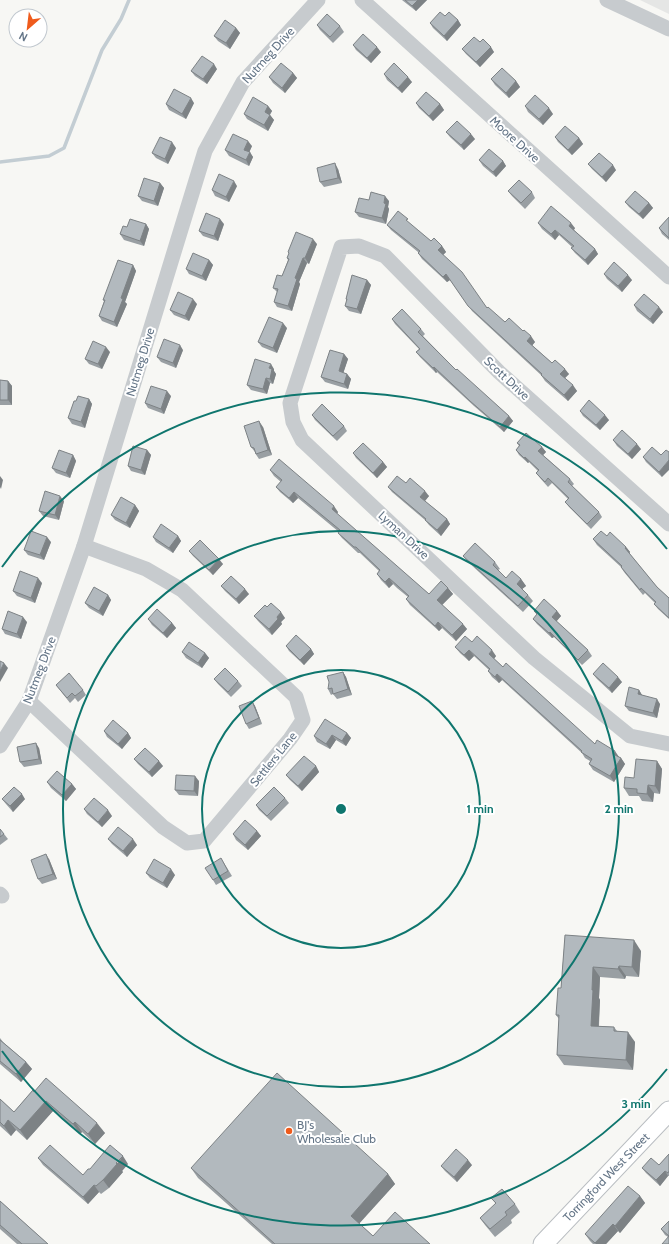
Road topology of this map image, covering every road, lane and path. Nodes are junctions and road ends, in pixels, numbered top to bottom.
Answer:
1 (318, 0) edge
2 (362, 0) edge
3 (607, 0) edge
4 (669, 29) edge
5 (341, 247) joint
6 (669, 277) edge
7 (669, 524) edge
8 (84, 546) junction
9 (29, 701) junction
10 (669, 744) edge
11 (0, 746) edge
12 (669, 1111) edge
13 (543, 1244) edge

1 - 8 street, Nutmeg Drive
2 - 6 street, Moore Drive
3 - 4 street
5 - 7 street, Scott Drive
5 - 10 street, Lyman Drive
8 - 9 street, Nutmeg Drive
8 - 9 street, Settlers Lane
9 - 11 street, Nutmeg Drive
12 - 13 main road, Torringford West Street

